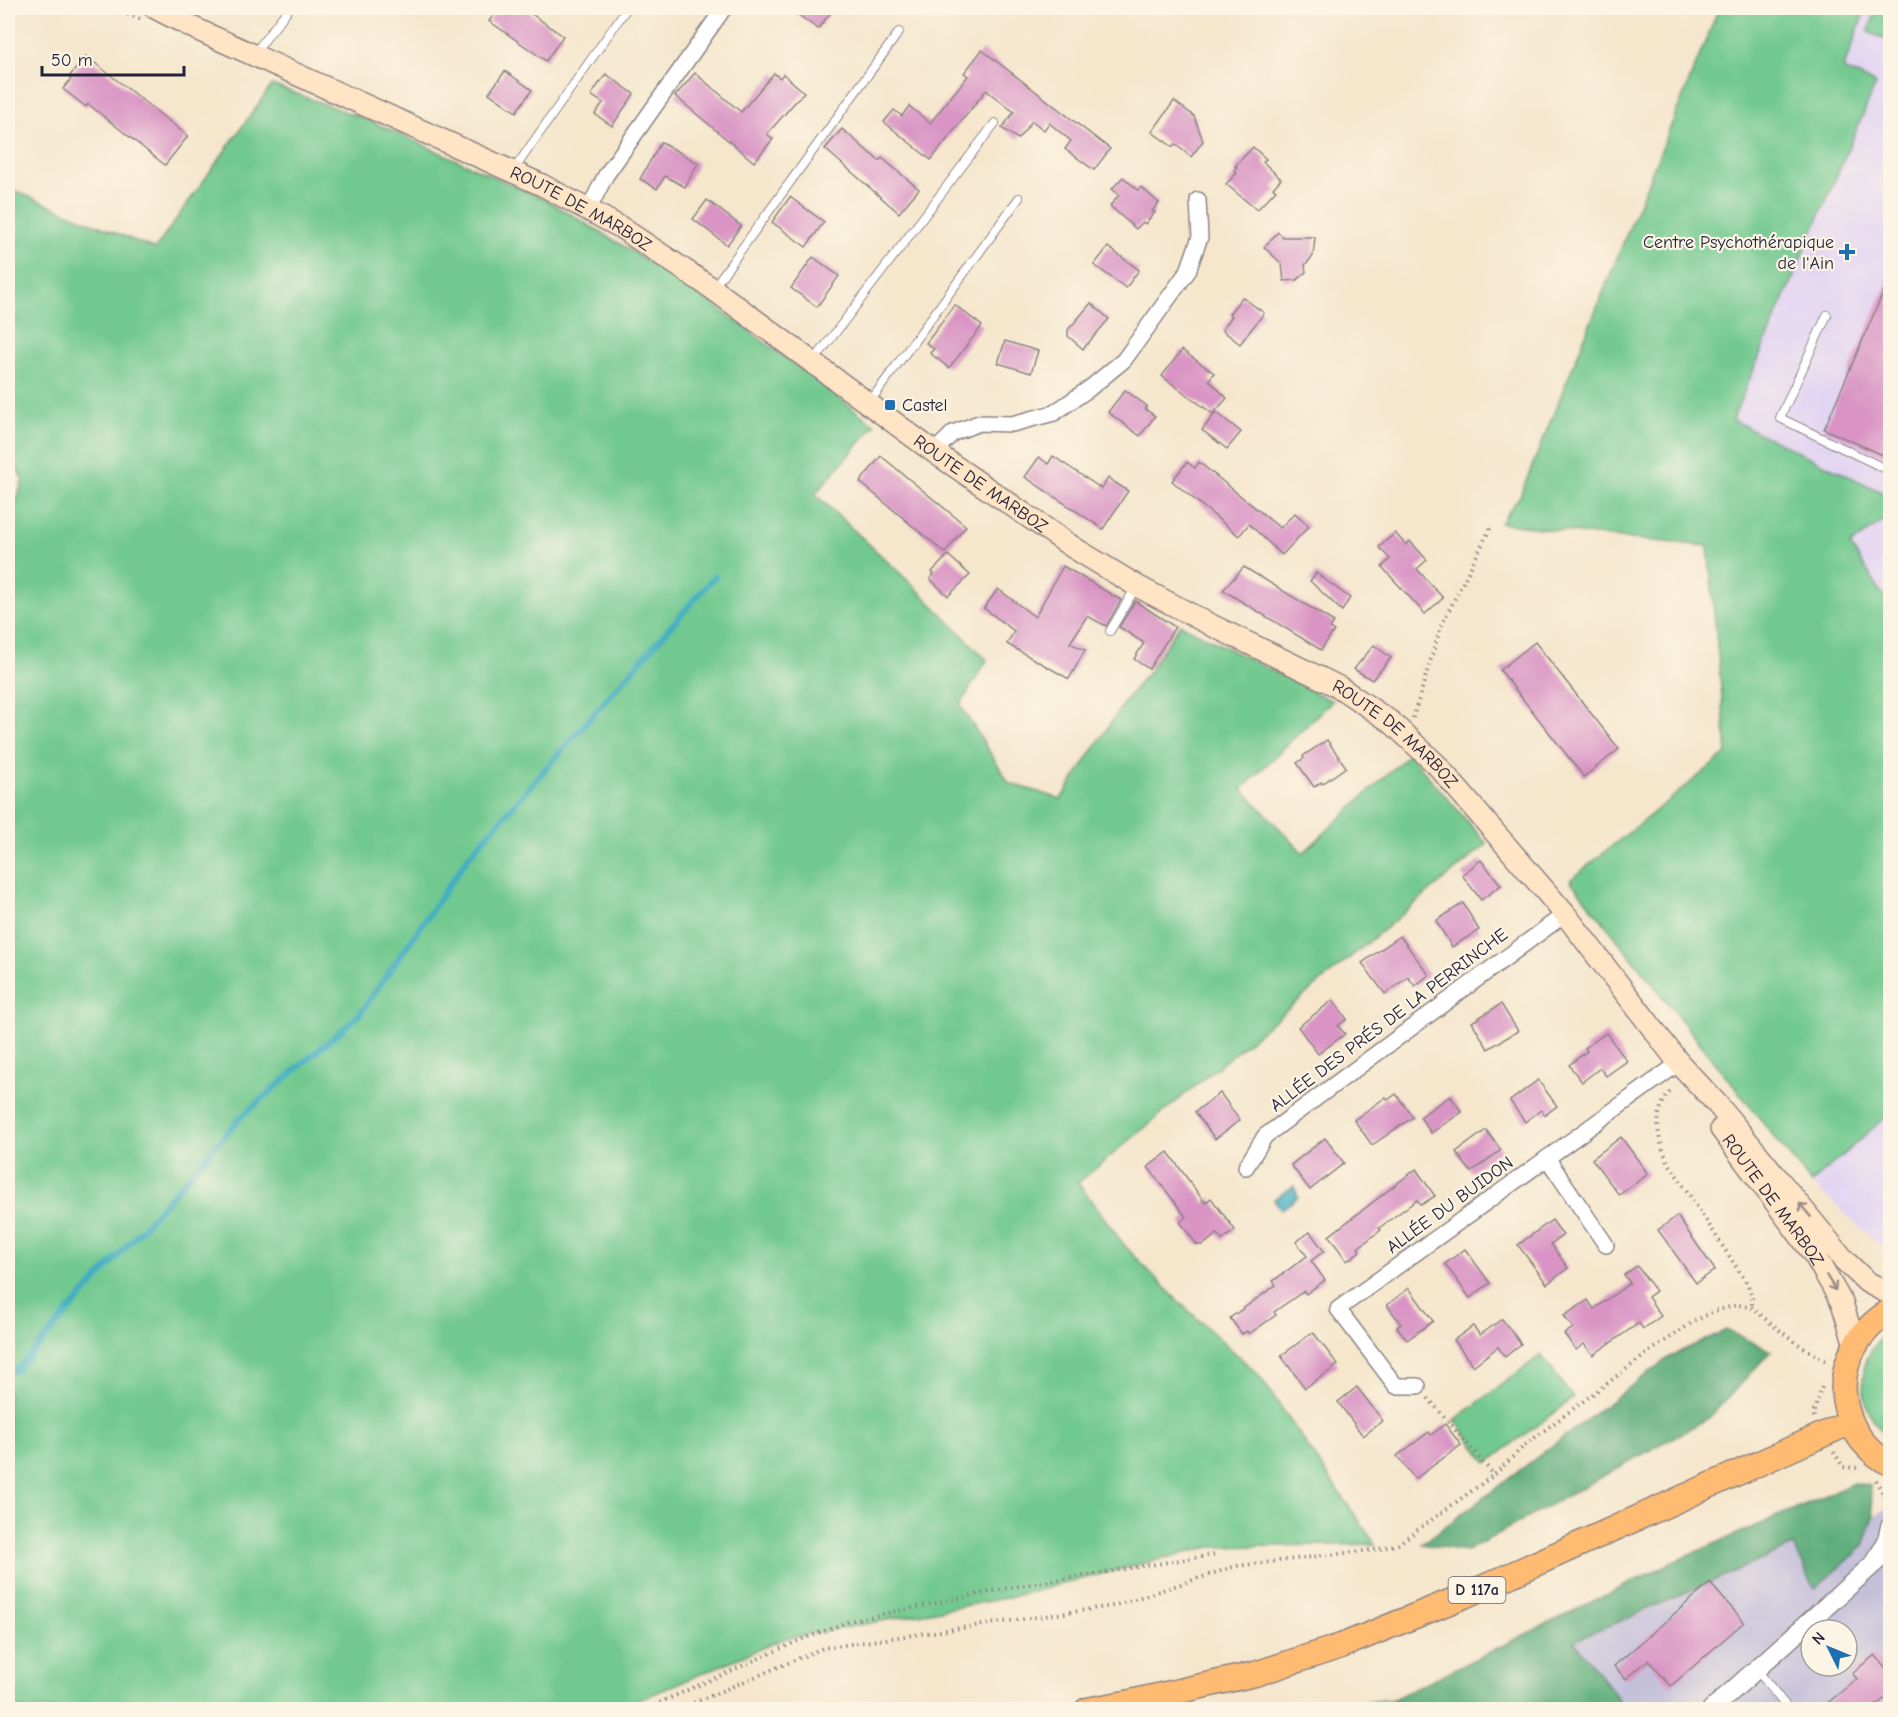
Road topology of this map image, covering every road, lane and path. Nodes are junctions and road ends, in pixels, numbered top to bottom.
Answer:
1 (289, 8) edge
2 (627, 8) edge
3 (724, 8) edge
4 (160, 9) edge
5 (899, 32) dead end
6 (254, 55) junction
7 (995, 123) dead end
8 (513, 172) junction
9 (1019, 198) dead end
10 (1198, 200) dead end
11 (588, 210) junction
12 (713, 289) junction
13 (1827, 315) dead end
14 (813, 363) junction
15 (868, 404) junction
16 (934, 452) junction
17 (1890, 471) edge
18 (1492, 525) dead end
19 (1137, 586) junction
20 (1110, 631) dead end
21 (1407, 736) junction
22 (1565, 914) junction
23 (1674, 1066) junction
24 (1547, 1158) junction
25 (1246, 1167) dead end
26 (1606, 1245) dead end
27 (1890, 1294) edge
28 (1752, 1308) junction
29 (1890, 1311) edge
30 (1855, 1345) junction
31 (1827, 1370) dead end
32 (1825, 1378) dead end
33 (1418, 1386) joint
34 (1813, 1414) dead end
35 (1851, 1422) junction
36 (1889, 1468) edge
37 (1494, 1475) junction
38 (1885, 1498) dead end
39 (1890, 1501) edge
40 (1890, 1527) edge
41 (1890, 1549) edge
42 (1218, 1554) dead end
43 (1872, 1567) junction
44 (1757, 1670) junction
45 (643, 1710) edge
46 (677, 1710) edge
47 (1087, 1710) edge
48 (1711, 1710) edge
49 (1789, 1710) edge

1 - 6 lane
2 - 8 lane
3 - 11 street
4 - 6 main road, ROUTE DE MARBOZ
5 - 12 lane
6 - 8 main road, ROUTE DE MARBOZ
7 - 14 lane
8 - 11 main road, ROUTE DE MARBOZ
9 - 15 lane
10 - 16 street
11 - 12 main road, ROUTE DE MARBOZ
12 - 14 main road, ROUTE DE MARBOZ
13 - 17 lane
14 - 15 main road, ROUTE DE MARBOZ
15 - 16 main road, ROUTE DE MARBOZ
16 - 19 main road, ROUTE DE MARBOZ
18 - 21 path
19 - 20 lane
19 - 21 main road, ROUTE DE MARBOZ
21 - 22 main road, ROUTE DE MARBOZ
22 - 23 main road, ROUTE DE MARBOZ
22 - 25 street, ALLÉE DES PRÉS DE LA PERRINCHE
23 - 24 street, ALLÉE DU BUIDON
27 -> 23 main road, ROUTE DE MARBOZ
23 - 28 path
23 -> 30 main road, ROUTE DE MARBOZ
24 - 26 street
24 - 33 street, ALLÉE DU BUIDON
28 - 31 path
28 - 37 path
29 - 30 main road
30 - 35 main road
32 - 34 path
33 - 37 path
35 - 36 main road
35 - 47 main road, D 117a
37 - 46 path
38 - 39 path
40 - 43 street
41 - 43 street
42 - 45 path
43 - 44 street
44 - 48 street
44 - 49 lane

